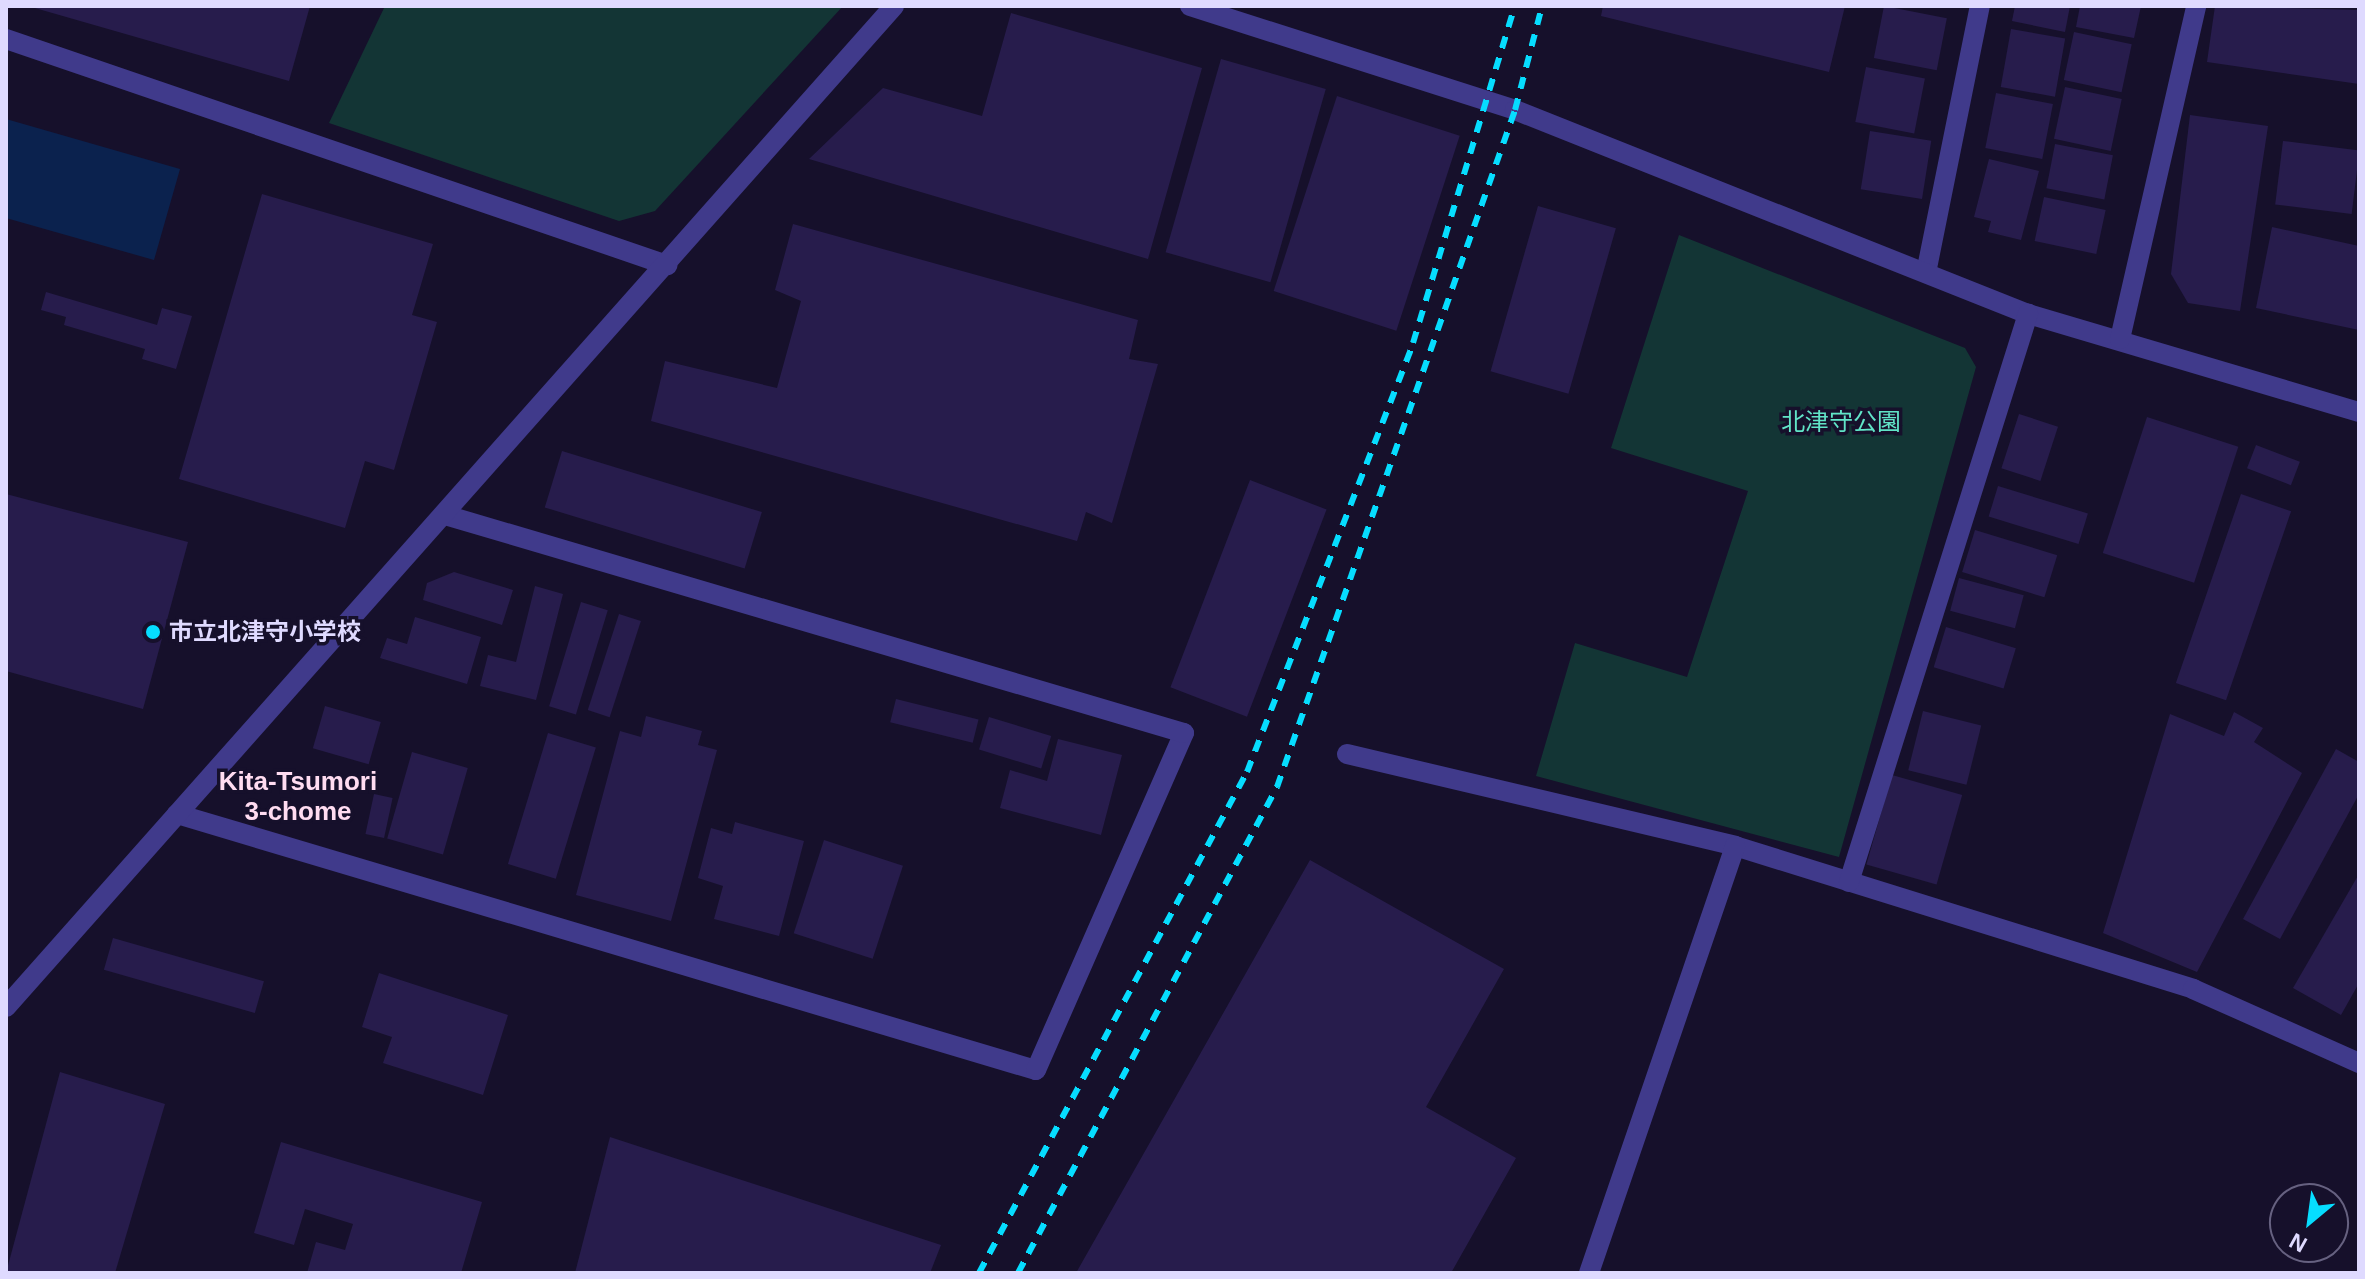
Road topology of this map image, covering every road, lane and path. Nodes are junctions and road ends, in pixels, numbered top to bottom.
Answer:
1 (894, 6) edge
2 (1190, 6) edge
3 (1980, 6) edge
4 (2196, 6) edge
5 (6, 39) edge
6 (667, 265) junction
7 (1926, 273) junction
8 (2028, 314) junction
9 (2120, 339) junction
10 (2359, 412) edge
11 (445, 515) junction
12 (1347, 754) dead end
13 (177, 814) junction
14 (1735, 846) junction
15 (1849, 882) junction
16 (6, 1007) edge
17 (2359, 1063) edge
18 (1589, 1273) edge

1 - 6 street
2 - 7 street
3 - 7 street
4 - 9 street
5 - 6 street
6 - 11 street
7 - 8 street
8 - 9 street
8 - 15 street
9 - 10 street
11 - 13 street
11 - 13 street
12 - 14 street
13 - 16 street
14 - 15 street
14 - 18 street
15 - 17 street

